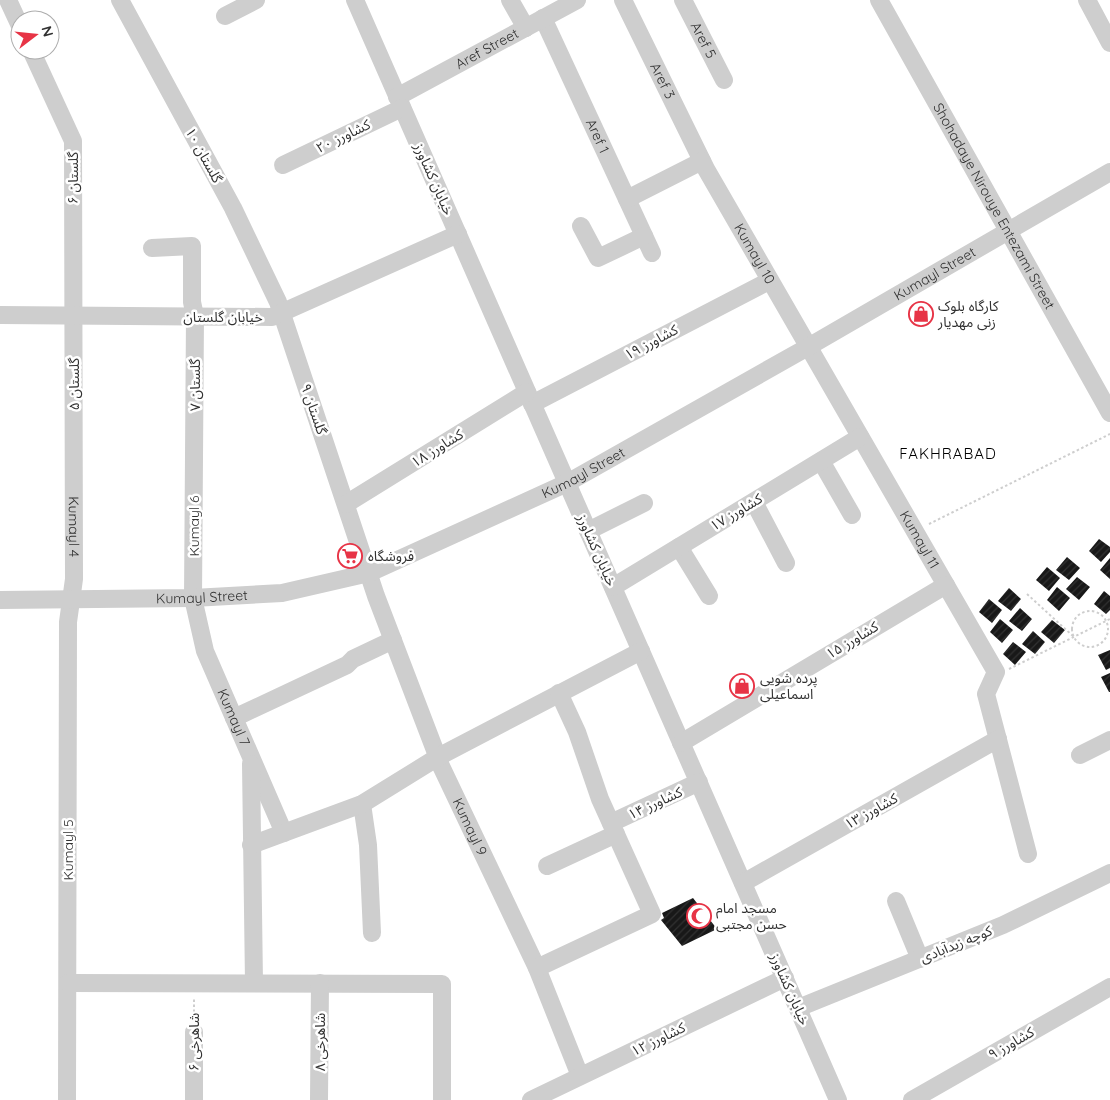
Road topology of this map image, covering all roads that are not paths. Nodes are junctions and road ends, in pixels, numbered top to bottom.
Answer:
1 (120, 0) edge
2 (256, 0) edge
3 (355, 0) edge
4 (510, 0) edge
5 (578, 0) edge
6 (623, 0) edge
7 (683, 0) edge
8 (879, 0) edge
9 (1087, 0) edge
10 (225, 16) dead end
11 (543, 18) junction
12 (526, 28) junction
13 (1110, 43) edge
14 (36, 60) edge
15 (724, 80) dead end
16 (400, 102) junction
17 (702, 161) junction
18 (283, 164) dead end
19 (1110, 172) edge
20 (627, 199) junction
21 (581, 226) dead end
22 (1008, 231) junction
23 (458, 234) junction
24 (644, 236) junction
25 (152, 248) dead end
26 (652, 253) dead end
27 (769, 281) junction
28 (281, 314) junction
29 (0, 315) edge
30 (74, 316) junction
31 (195, 316) junction
32 (808, 348) junction
33 (530, 398) junction
34 (1110, 413) edge
35 (860, 438) junction
36 (74, 453) joint
37 (194, 453) joint
38 (821, 461) junction
39 (567, 483) junction
40 (754, 502) junction
41 (644, 503) dead end
42 (346, 504) junction
43 (852, 515) dead end
44 (588, 531) junction
45 (679, 547) junction
46 (786, 562) dead end
47 (369, 573) junction
48 (946, 585) junction
49 (613, 587) junction
50 (709, 596) dead end
51 (194, 598) junction
52 (0, 600) edge
53 (71, 600) junction
54 (393, 640) junction
55 (641, 651) junction
56 (559, 693) junction
57 (234, 718) junction
58 (998, 739) junction
59 (1110, 740) edge
60 (681, 743) junction
61 (1080, 755) dead end
62 (438, 757) junction
63 (251, 758) junction
64 (699, 782) junction
65 (362, 804) junction
66 (614, 828) junction
67 (284, 833) junction
68 (251, 845) junction
69 (1028, 854) dead end
70 (547, 866) dead end
71 (1110, 873) edge
72 (743, 883) junction
73 (896, 901) dead end
74 (372, 932) dead end
75 (920, 959) junction
76 (536, 968) junction
77 (785, 978) junction
78 (68, 983) junction
79 (254, 983) junction
80 (320, 983) junction
81 (1110, 987) edge
82 (798, 1008) junction
83 (194, 1032) road end
84 (580, 1076) junction
85 (551, 1096) edge
86 (836, 1099) edge
87 (67, 1100) edge
88 (194, 1100) edge
89 (319, 1100) edge
90 (442, 1100) edge
91 (531, 1100) edge
92 (912, 1100) edge

1 - 28 street, گلستان ۱۰
2 - 10 street
3 - 16 street, خیابان کشاورز
4 - 12 street
5 - 11 street, Aref Street
6 - 17 street, Aref 3
7 - 15 street, Aref 5
8 - 22 street, Shohadaye Nirouye Entezami Street
9 - 13 street
11 - 12 street, Aref Street
11 - 20 street, Aref 1
12 - 16 street, Aref Street
14 - 30 street, گلستان ۶
16 - 18 street, کشاورز ۲۰
16 - 23 street, خیابان کشاورز
17 - 20 street
17 - 27 street, Kumayl 10
19 - 22 street, Kumayl Street
20 - 24 street, Aref 1
21 - 24 street
22 - 32 street, Kumayl Street
22 - 34 street, Shohadaye Nirouye Entezami Street
23 - 28 street, خیابان گلستان
23 - 33 street, خیابان کشاورز
24 - 26 street, Aref 1
25 - 31 street, گلستان ۷
27 - 32 street, Kumayl 10
27 - 33 street, کشاورز ۱۹
28 - 31 street, خیابان گلستان
28 - 42 street, گلستان ۹
29 - 30 street, خیابان گلستان
30 - 31 street, خیابان گلستان
30 - 36 street, گلستان ۵
31 - 37 street, گلستان ۷
32 - 35 street, Kumayl 11
32 - 39 street, Kumayl Street
33 - 39 street, خیابان کشاورز
33 - 42 street, کشاورز ۱۸
35 - 38 street, کشاورز ۱۷
35 - 48 street, Kumayl 11
36 - 53 street, Kumayl 4
37 - 51 street, Kumayl 6
38 - 40 street, کشاورز ۱۷
38 - 43 street
39 - 44 street, خیابان کشاورز
39 - 47 street, Kumayl Street
40 - 45 street, کشاورز ۱۷
40 - 46 street
41 - 44 street
42 - 47 street, گلستان ۹
44 - 49 street, خیابان کشاورز
45 - 49 street, کشاورز ۱۷
45 - 50 street
47 - 51 street, Kumayl Street
47 - 54 street, Kumayl 9
48 - 58 street, Kumayl 11
48 - 60 street, کشاورز ۱۵
49 - 55 street, خیابان کشاورز
51 - 53 street, Kumayl Street
51 - 57 street, Kumayl 7
52 - 53 street, Kumayl Street
53 - 78 street, Kumayl 5
54 - 57 street
54 - 62 street, Kumayl 9
55 - 56 street
55 - 60 street, خیابان کشاورز
56 - 62 street
56 - 66 street
57 - 63 street, Kumayl 7
58 - 69 street
58 - 72 street, کشاورز ۱۳
59 - 61 street
60 - 64 street, خیابان کشاورز
62 - 65 street
62 - 76 street, Kumayl 9
63 - 67 street, Kumayl 7
63 - 68 street
64 - 66 street, کشاورز ۱۴
64 - 72 street, خیابان کشاورز
65 - 67 street
65 - 74 street
66 - 70 street, کشاورز ۱۴
66 - 76 street
67 - 68 street
68 - 79 street
71 - 75 street, کوچه زیدآبادی
72 - 77 street, خیابان کشاورز
73 - 75 street
75 - 82 street, کوچه زیدآبادی
76 - 84 street, Kumayl 9
77 - 82 street, خیابان کشاورز
77 - 84 street, کشاورز ۱۲
78 - 79 street
78 - 87 street, Kumayl 5
79 - 80 street
80 - 89 street, شاهرخی ۸
80 - 90 street
81 - 92 street, کشاورز ۹
82 - 86 street, خیابان کشاورز
83 - 88 street, شاهرخی ۶
84 - 85 street, کشاورز ۱۲
85 - 91 street, کشاورز ۱۲

